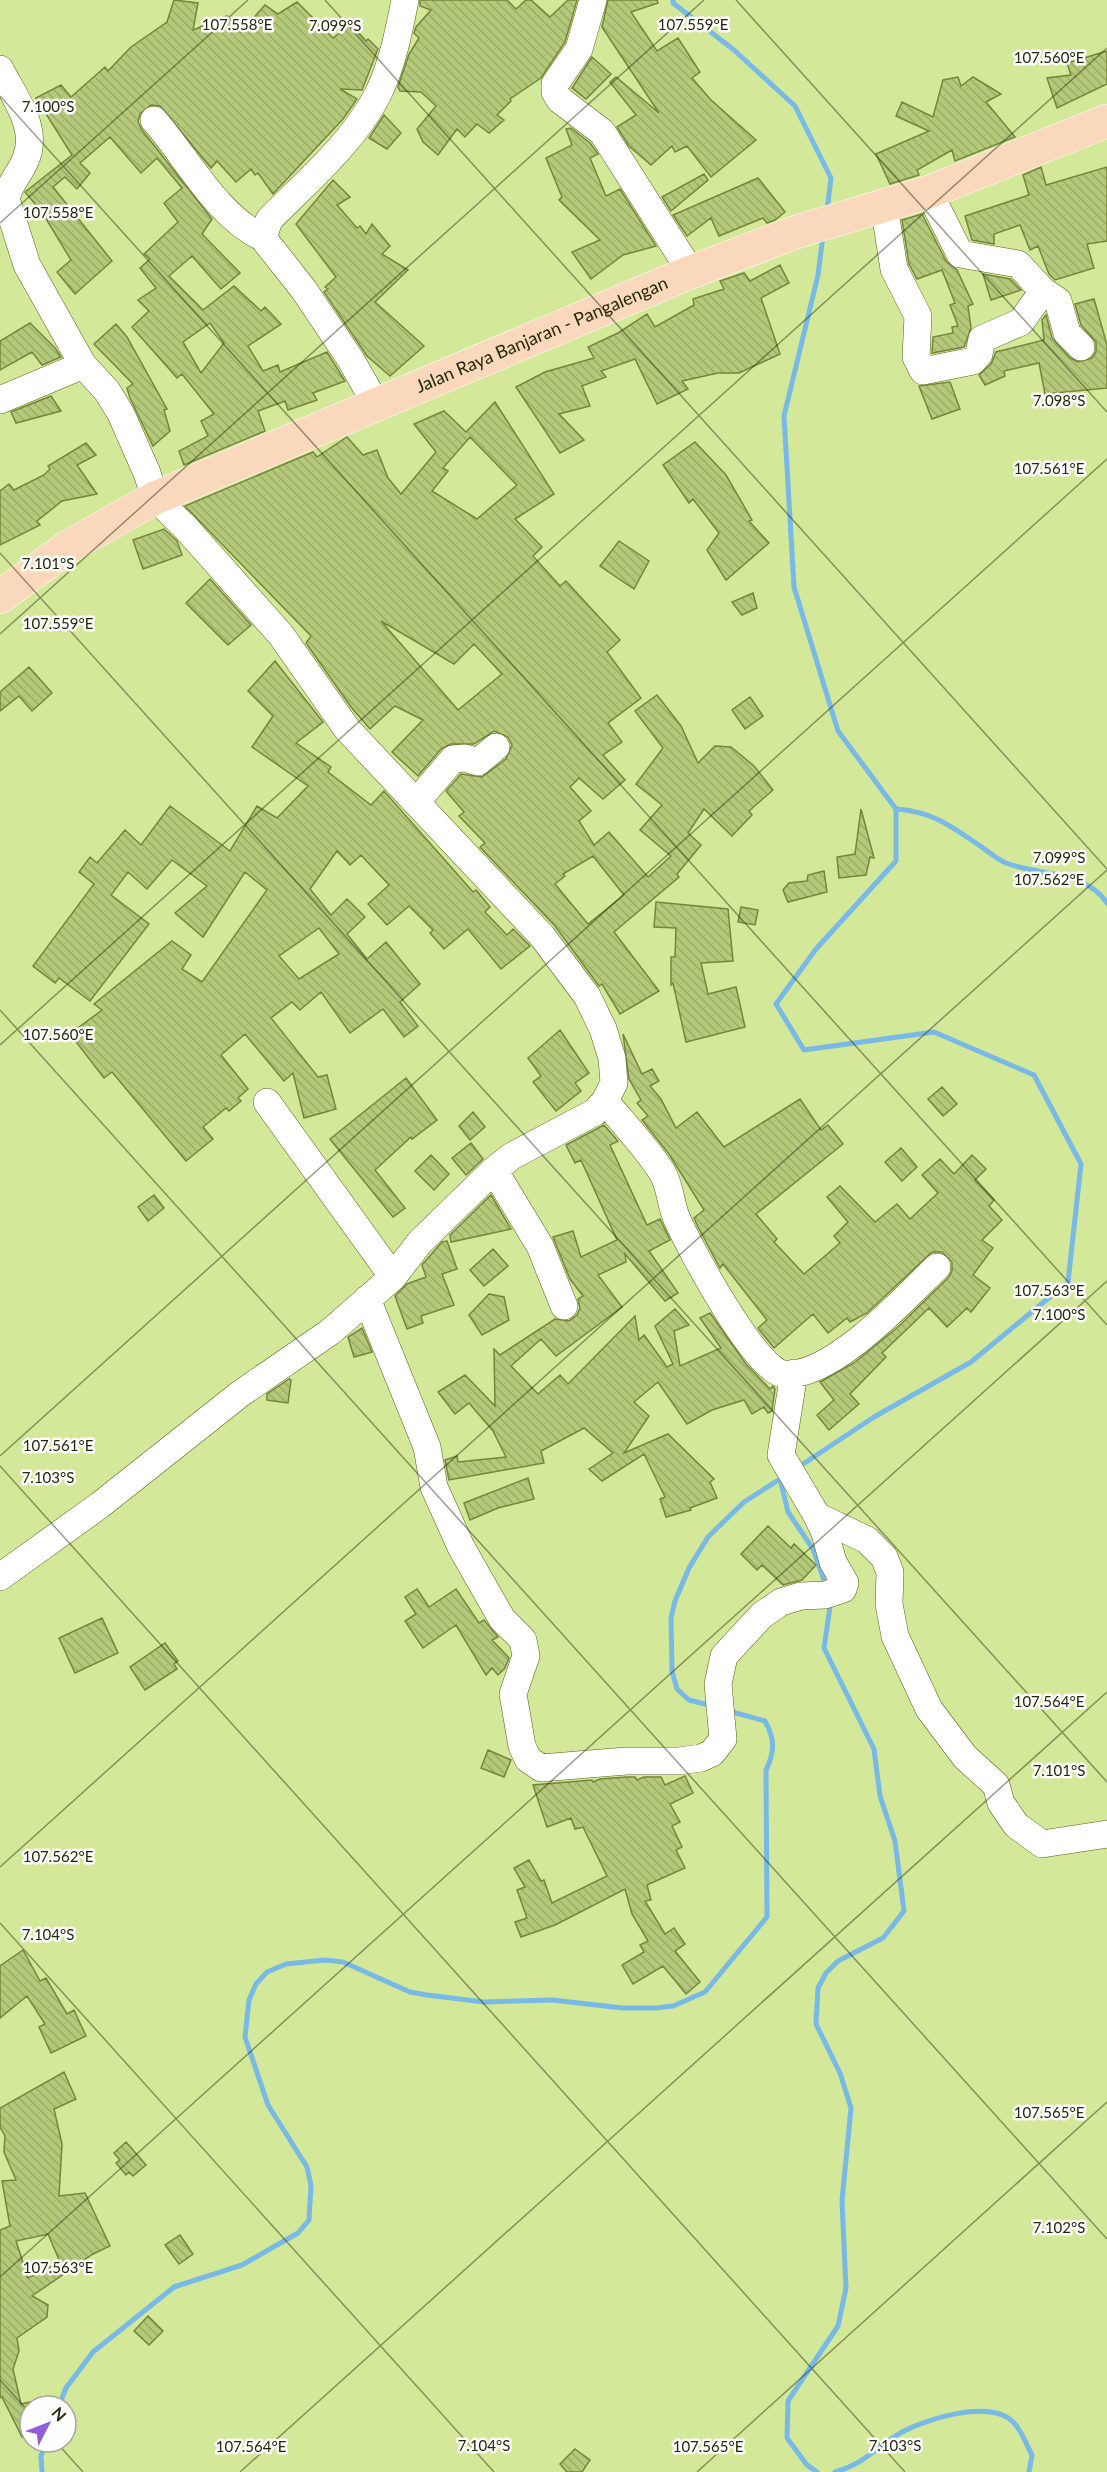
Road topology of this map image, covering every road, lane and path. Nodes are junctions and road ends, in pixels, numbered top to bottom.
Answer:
1 (405, 0) edge
2 (593, 0) edge
3 (0, 69) edge
4 (154, 120) dead end
5 (1107, 121) edge
6 (929, 192) junction
7 (881, 206) junction
8 (263, 238) junction
9 (691, 272) junction
10 (1043, 291) junction
11 (1081, 347) dead end
12 (83, 365) junction
13 (0, 400) edge
14 (377, 406) junction
15 (155, 498) junction
16 (0, 597) edge
17 (496, 747) dead end
18 (417, 801) junction
19 (605, 1101) junction
20 (267, 1102) dead end
21 (494, 1170) junction
22 (938, 1267) dead end
23 (393, 1277) junction
24 (367, 1299) junction
25 (564, 1306) dead end
26 (794, 1373) junction
27 (817, 1516) junction
28 (0, 1577) edge
29 (1107, 1834) edge

1 - 8 street
2 - 9 street
3 - 12 street
4 - 8 street
5 - 6 main road, Jalan Raya Banjaran - Pangalengan
6 - 7 main road, Jalan Raya Banjaran - Pangalengan
6 - 10 street
7 - 9 main road, Jalan Raya Banjaran - Pangalengan
7 - 10 street
8 - 14 street
9 - 14 main road, Jalan Raya Banjaran - Pangalengan
10 - 11 street
12 - 13 street
12 - 15 street
14 - 15 main road, Jalan Raya Banjaran - Pangalengan
15 - 16 main road, Jalan Raya Banjaran - Pangalengan
15 - 18 street
17 - 18 street
18 - 19 street
19 - 21 street
19 - 26 street
20 - 23 street
21 - 23 street
21 - 25 street
22 - 26 street
23 - 24 street
24 - 27 street
24 - 28 street
26 - 27 street
27 - 29 street

